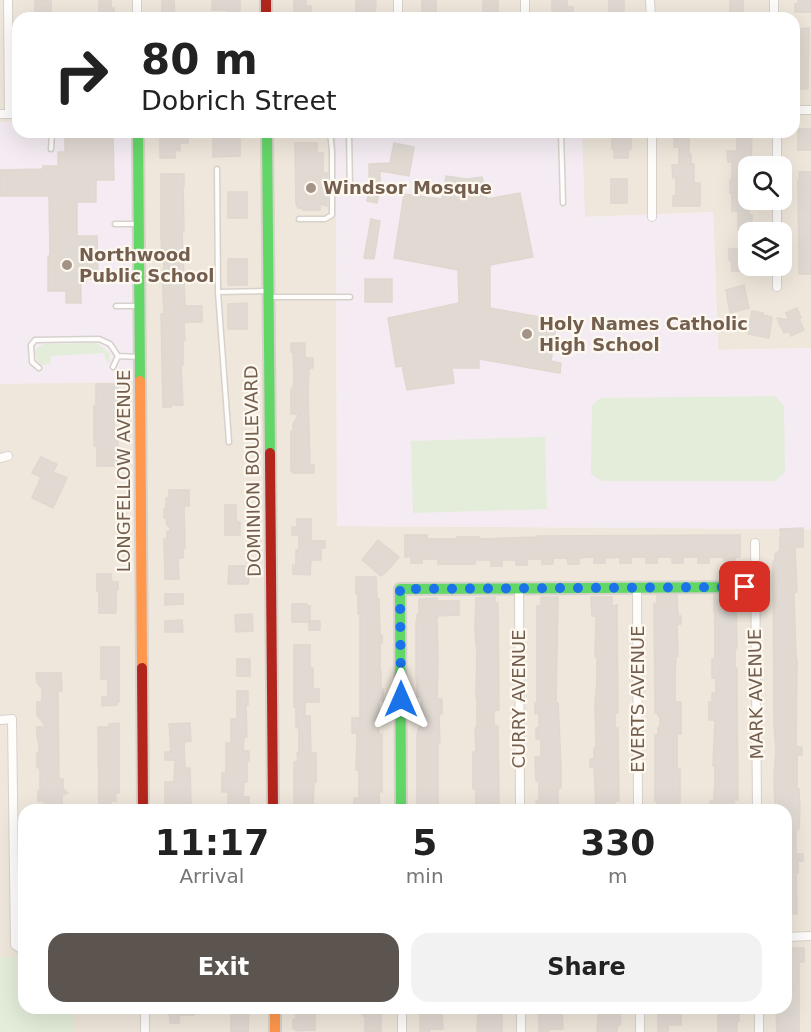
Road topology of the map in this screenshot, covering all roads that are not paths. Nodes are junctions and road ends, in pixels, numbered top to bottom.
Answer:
1 (8, 0) edge
2 (4, 114) edge
3 (52, 138) edge
4 (138, 138) edge
5 (267, 138) edge
6 (331, 138) edge
7 (349, 138) edge
8 (561, 138) edge
9 (652, 138) edge
10 (777, 138) edge
11 (51, 149) dead end
12 (777, 156) edge
13 (217, 169) dead end
14 (350, 194) dead end
15 (563, 202) dead end
16 (652, 217) dead end
17 (300, 219) dead end
18 (115, 224) dead end
19 (138, 224) junction
20 (777, 276) edge
21 (777, 287) dead end
22 (218, 292) junction
23 (268, 294) junction
24 (350, 297) dead end
25 (116, 306) dead end
26 (139, 306) junction
27 (118, 356) junction
28 (139, 357) junction
29 (113, 367) dead end
30 (39, 368) dead end
31 (229, 442) dead end
32 (755, 543) dead end
33 (637, 587) junction
34 (755, 587) junction
35 (519, 588) junction
36 (0, 720) edge
37 (143, 804) edge
38 (273, 804) edge
39 (401, 804) edge
40 (520, 804) edge
41 (638, 804) edge
42 (757, 804) edge
43 (811, 936) edge
44 (792, 937) edge
45 (18, 947) edge
46 (145, 1014) edge
47 (275, 1014) edge
48 (402, 1014) edge
49 (521, 1014) edge
50 (640, 1014) edge
51 (759, 1014) edge
52 (145, 1032) edge
53 (275, 1032) edge
54 (402, 1032) edge
55 (521, 1032) edge
56 (640, 1032) edge
57 (759, 1032) edge

1 - 2 street
3 - 11 lane
4 - 19 street, LONGFELLOW AVENUE
5 - 23 street, DOMINION BOULEVARD
6 - 17 lane
7 - 14 lane
8 - 15 lane
9 - 16 street
10 - 12 street
13 - 22 lane
18 - 19 lane
19 - 26 street, LONGFELLOW AVENUE
20 - 21 street
22 - 23 lane
22 - 31 lane
23 - 24 lane
23 - 38 street, DOMINION BOULEVARD
25 - 26 lane
26 - 28 street, LONGFELLOW AVENUE
27 - 28 lane
27 - 29 lane
27 - 30 lane
28 - 37 street, LONGFELLOW AVENUE
32 - 34 street, MARK AVENUE
33 - 34 street
33 - 35 street
33 - 41 street, EVERTS AVENUE
34 - 42 street, MARK AVENUE
35 - 39 street
35 - 40 street, CURRY AVENUE
36 - 45 street
43 - 44 street
46 - 52 street
47 - 53 street
48 - 54 street
49 - 55 street
50 - 56 street
51 - 57 street

